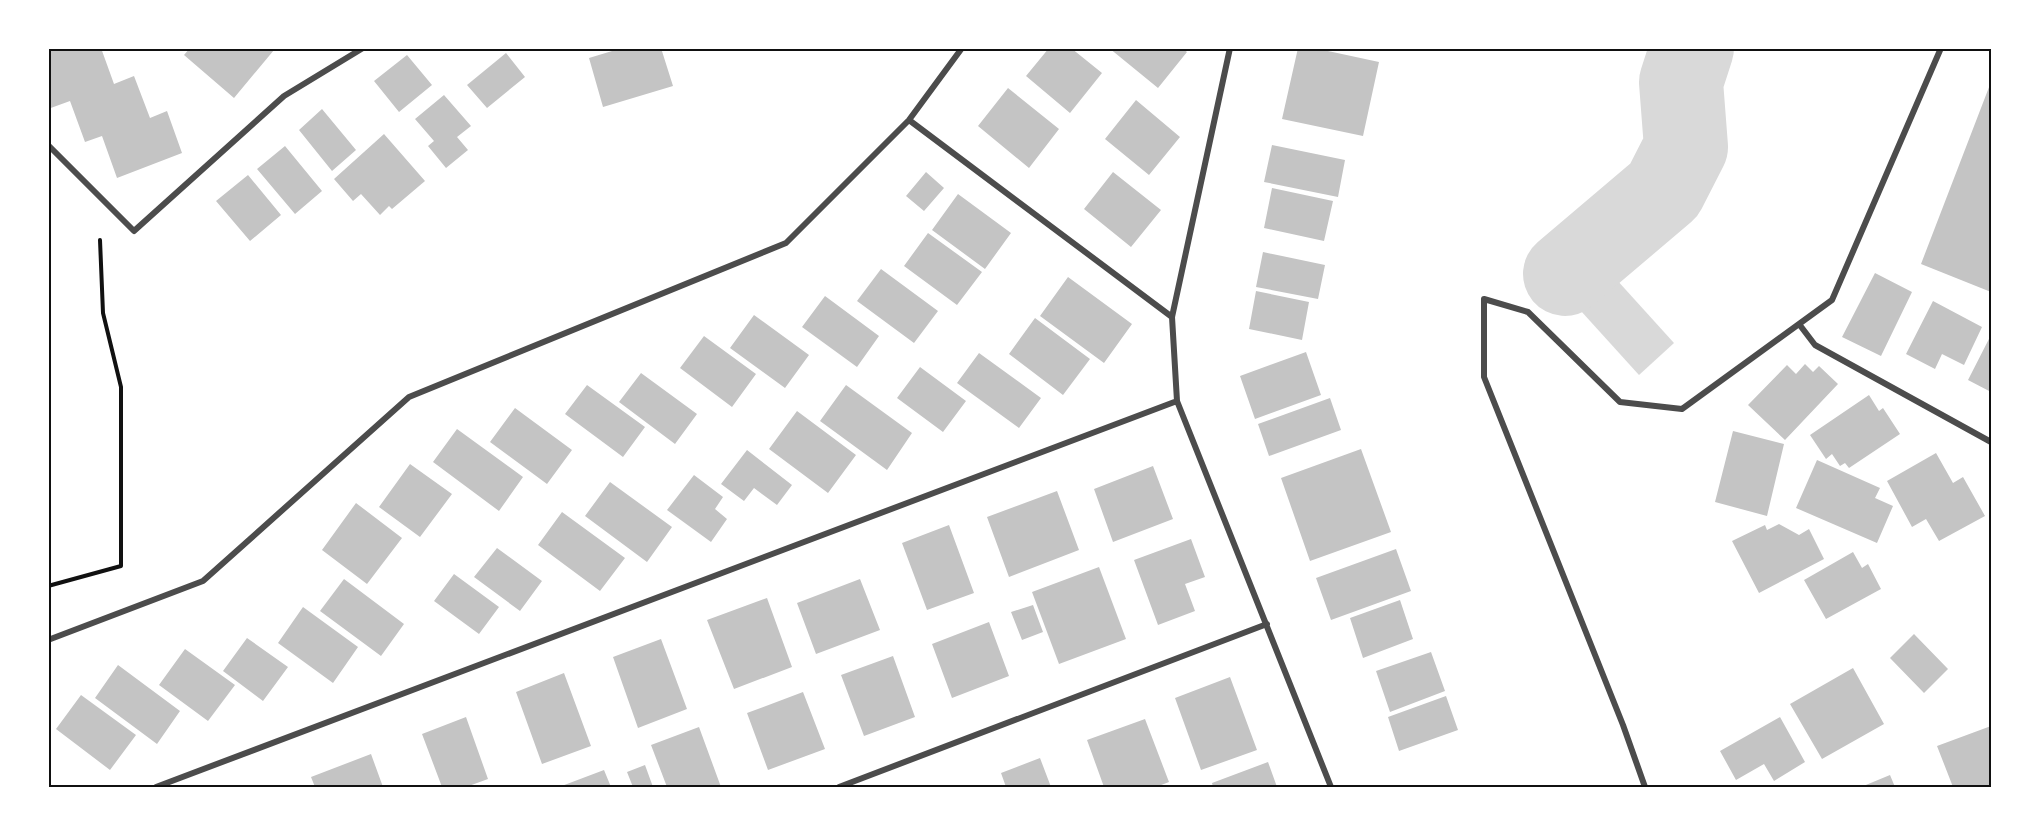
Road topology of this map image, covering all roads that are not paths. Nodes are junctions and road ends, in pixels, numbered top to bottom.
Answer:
1 (363, 48) edge
2 (962, 48) edge
3 (1230, 48) edge
4 (1941, 48) edge
5 (909, 120) junction
6 (48, 145) edge
7 (1172, 317) junction
8 (1799, 324) junction
9 (1178, 401) junction
10 (1991, 442) edge
11 (1267, 624) junction
12 (48, 640) edge
13 (156, 787) edge
14 (839, 787) edge
15 (1331, 787) edge
16 (1645, 787) edge

1 - 6 street
2 - 5 street
3 - 7 street
4 - 8 street
5 - 7 street
5 - 12 street
7 - 9 street
8 - 10 street
8 - 16 street
9 - 11 street
9 - 13 street
11 - 14 street
11 - 15 street

